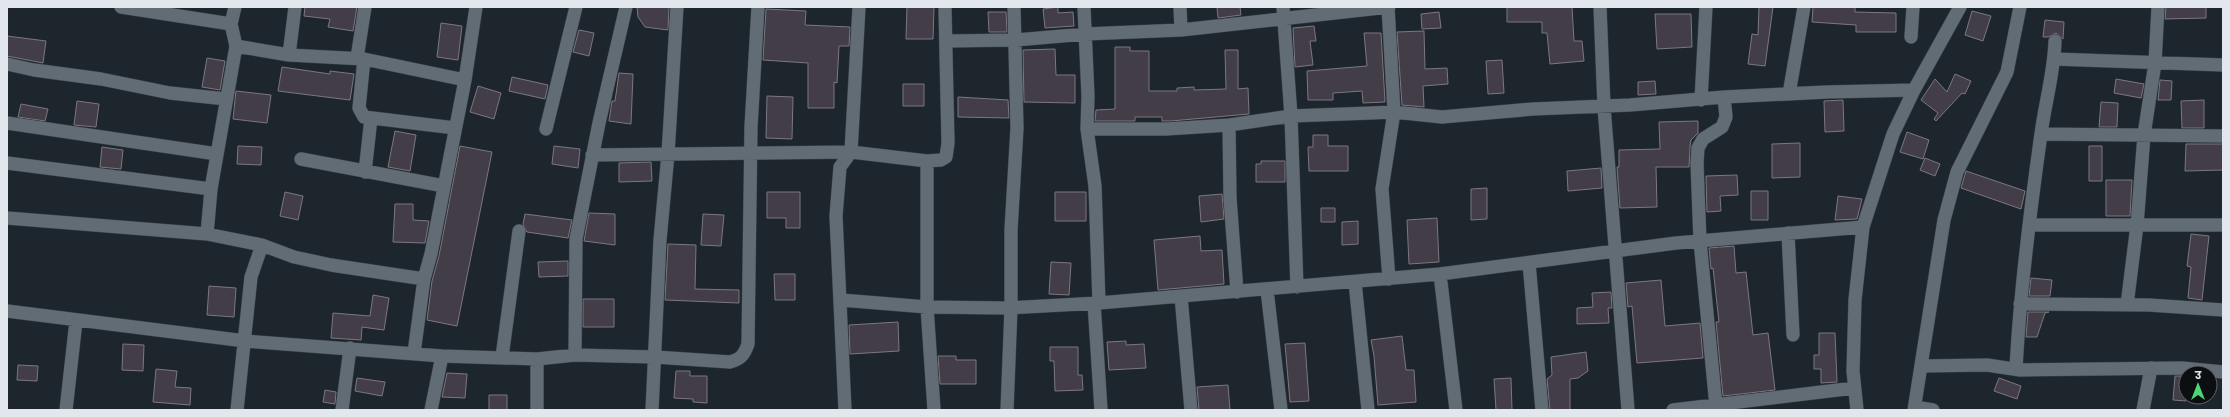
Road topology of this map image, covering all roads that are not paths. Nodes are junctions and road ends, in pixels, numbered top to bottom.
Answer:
1 (121, 7) edge
2 (234, 7) edge
3 (295, 7) edge
4 (365, 7) edge
5 (476, 7) edge
6 (576, 7) edge
7 (626, 7) edge
8 (677, 7) edge
9 (758, 7) edge
10 (860, 7) edge
11 (1014, 7) edge
12 (1084, 7) edge
13 (1180, 7) edge
14 (1388, 7) edge
15 (1600, 7) edge
16 (1706, 7) edge
17 (1804, 7) edge
18 (1913, 7) edge
19 (1960, 7) edge
20 (2020, 7) edge
21 (2158, 7) edge
22 (945, 9) dead end
23 (1284, 12) edge
24 (231, 24) junction
25 (1181, 30) junction
26 (1085, 34) junction
27 (1911, 37) dead end
28 (1015, 40) junction
29 (947, 41) junction
30 (2055, 42) dead end
31 (236, 46) junction
32 (288, 55) junction
33 (361, 58) junction
34 (2054, 59) junction
35 (2155, 63) junction
36 (7, 64) edge
37 (2223, 65) edge
38 (465, 80) junction
39 (1914, 90) junction
40 (1789, 94) junction
41 (1724, 98) junction
42 (226, 99) junction
43 (1701, 100) junction
44 (1604, 107) junction
45 (1394, 112) junction
46 (1292, 116) junction
47 (371, 118) junction
48 (7, 123) edge
49 (1229, 125) junction
50 (455, 128) junction
51 (546, 129) dead end
52 (1087, 129) junction
53 (2041, 134) junction
54 (2144, 135) junction
55 (2223, 136) edge
56 (851, 152) junction
57 (217, 154) junction
58 (668, 154) junction
59 (751, 154) junction
60 (592, 155) junction
61 (301, 159) dead end
62 (927, 161) junction
63 (7, 163) edge
64 (365, 172) junction
65 (444, 186) junction
66 (211, 189) junction
67 (7, 218) edge
68 (2030, 225) junction
69 (2137, 225) junction
70 (2223, 225) edge
71 (1863, 227) junction
72 (519, 231) dead end
73 (1788, 233) junction
74 (207, 234) junction
75 (1700, 241) junction
76 (262, 245) junction
77 (1616, 252) junction
78 (1529, 263) junction
79 (1440, 274) junction
80 (424, 279) junction
81 (1389, 279) junction
82 (1355, 282) junction
83 (1297, 287) junction
84 (1267, 290) junction
85 (1237, 292) junction
86 (1181, 296) junction
87 (840, 300) junction
88 (1097, 303) junction
89 (2020, 304) junction
90 (2127, 305) junction
91 (927, 307) junction
92 (1011, 308) junction
93 (2223, 310) edge
94 (7, 311) edge
95 (76, 321) junction
96 (1793, 335) dead end
97 (245, 341) junction
98 (350, 348) junction
99 (414, 353) junction
100 (575, 355) junction
101 (442, 356) junction
102 (502, 357) junction
103 (655, 357) junction
104 (537, 359) junction
105 (1922, 366) junction
106 (2151, 368) junction
107 (2016, 369) junction
108 (2223, 372) edge
109 (1854, 388) junction
110 (1716, 406) junction
111 (1915, 409) edge
112 (66, 410) edge
113 (238, 410) edge
114 (342, 410) edge
115 (431, 410) edge
116 (537, 410) edge
117 (652, 410) edge
118 (845, 410) edge
119 (934, 410) edge
120 (1007, 410) edge
121 (1101, 410) edge
122 (1191, 410) edge
123 (1281, 410) edge
124 (1368, 410) edge
125 (1456, 410) edge
126 (1542, 410) edge
127 (1628, 410) edge
128 (1674, 410) edge
129 (1857, 410) edge
130 (1932, 410) edge
131 (2143, 410) edge

1 - 24 street
2 - 24 street
3 - 32 street
4 - 33 street
5 - 38 street
6 - 51 street
7 - 60 street
8 - 58 street
9 - 59 street
10 - 56 street
11 - 28 street
12 - 26 street
13 - 25 street
14 - 23 street
14 - 45 street
15 - 44 street
16 - 43 street
17 - 40 street
18 - 27 street
19 - 39 street
20 - 105 street
21 - 35 street
22 - 29 street
23 - 25 street
23 - 46 street
24 - 31 street
25 - 26 street
26 - 28 street
26 - 52 street
28 - 29 street
28 - 92 street
29 - 62 street
30 - 34 street
31 - 32 street
31 - 42 street
32 - 33 street
33 - 38 street
33 - 47 street
34 - 35 street
34 - 53 street
35 - 37 street
35 - 54 street
36 - 42 street
38 - 50 street
39 - 40 street
39 - 71 street
40 - 41 street
41 - 43 street
41 - 75 street
42 - 57 street
43 - 44 street
44 - 45 street
44 - 77 street
45 - 46 street
45 - 81 street
46 - 49 street
46 - 83 street
47 - 50 street
47 - 64 street
48 - 57 street
49 - 52 street
49 - 85 street
50 - 65 street
52 - 88 street
53 - 54 street
53 - 68 street
54 - 55 street
54 - 69 street
56 - 59 street
56 - 62 street
56 - 87 street
57 - 66 street
58 - 59 street
58 - 60 street
58 - 103 street
59 - 103 street
60 - 100 street
61 - 64 street
62 - 91 street
63 - 66 street
64 - 65 street
65 - 80 street
66 - 74 street
67 - 74 street
68 - 69 street
68 - 89 street
69 - 70 street
69 - 90 street
71 - 73 street
71 - 109 street
72 - 102 street
73 - 75 street
73 - 96 street
74 - 76 street
75 - 77 street
75 - 110 street
76 - 80 street
76 - 97 street
77 - 78 street
77 - 127 street
78 - 79 street
78 - 126 street
79 - 81 street
79 - 125 street
80 - 99 street
81 - 82 street
82 - 83 street
82 - 124 street
83 - 84 street
84 - 85 street
84 - 123 street
85 - 86 street
86 - 88 street
86 - 122 street
87 - 91 street
87 - 118 street
88 - 92 street
88 - 121 street
89 - 90 street
89 - 107 street
90 - 93 street
91 - 92 street
91 - 119 street
92 - 120 street
94 - 95 street
95 - 97 street
95 - 112 street
97 - 98 street
97 - 113 street
98 - 99 street
98 - 114 street
99 - 101 street
100 - 103 street
100 - 104 street
101 - 102 street
101 - 115 street
102 - 104 street
103 - 117 street
104 - 116 street
105 - 107 street
105 - 111 street
106 - 107 street
106 - 108 street
106 - 131 street
109 - 110 street
109 - 129 street
110 - 128 street
111 - 130 street

